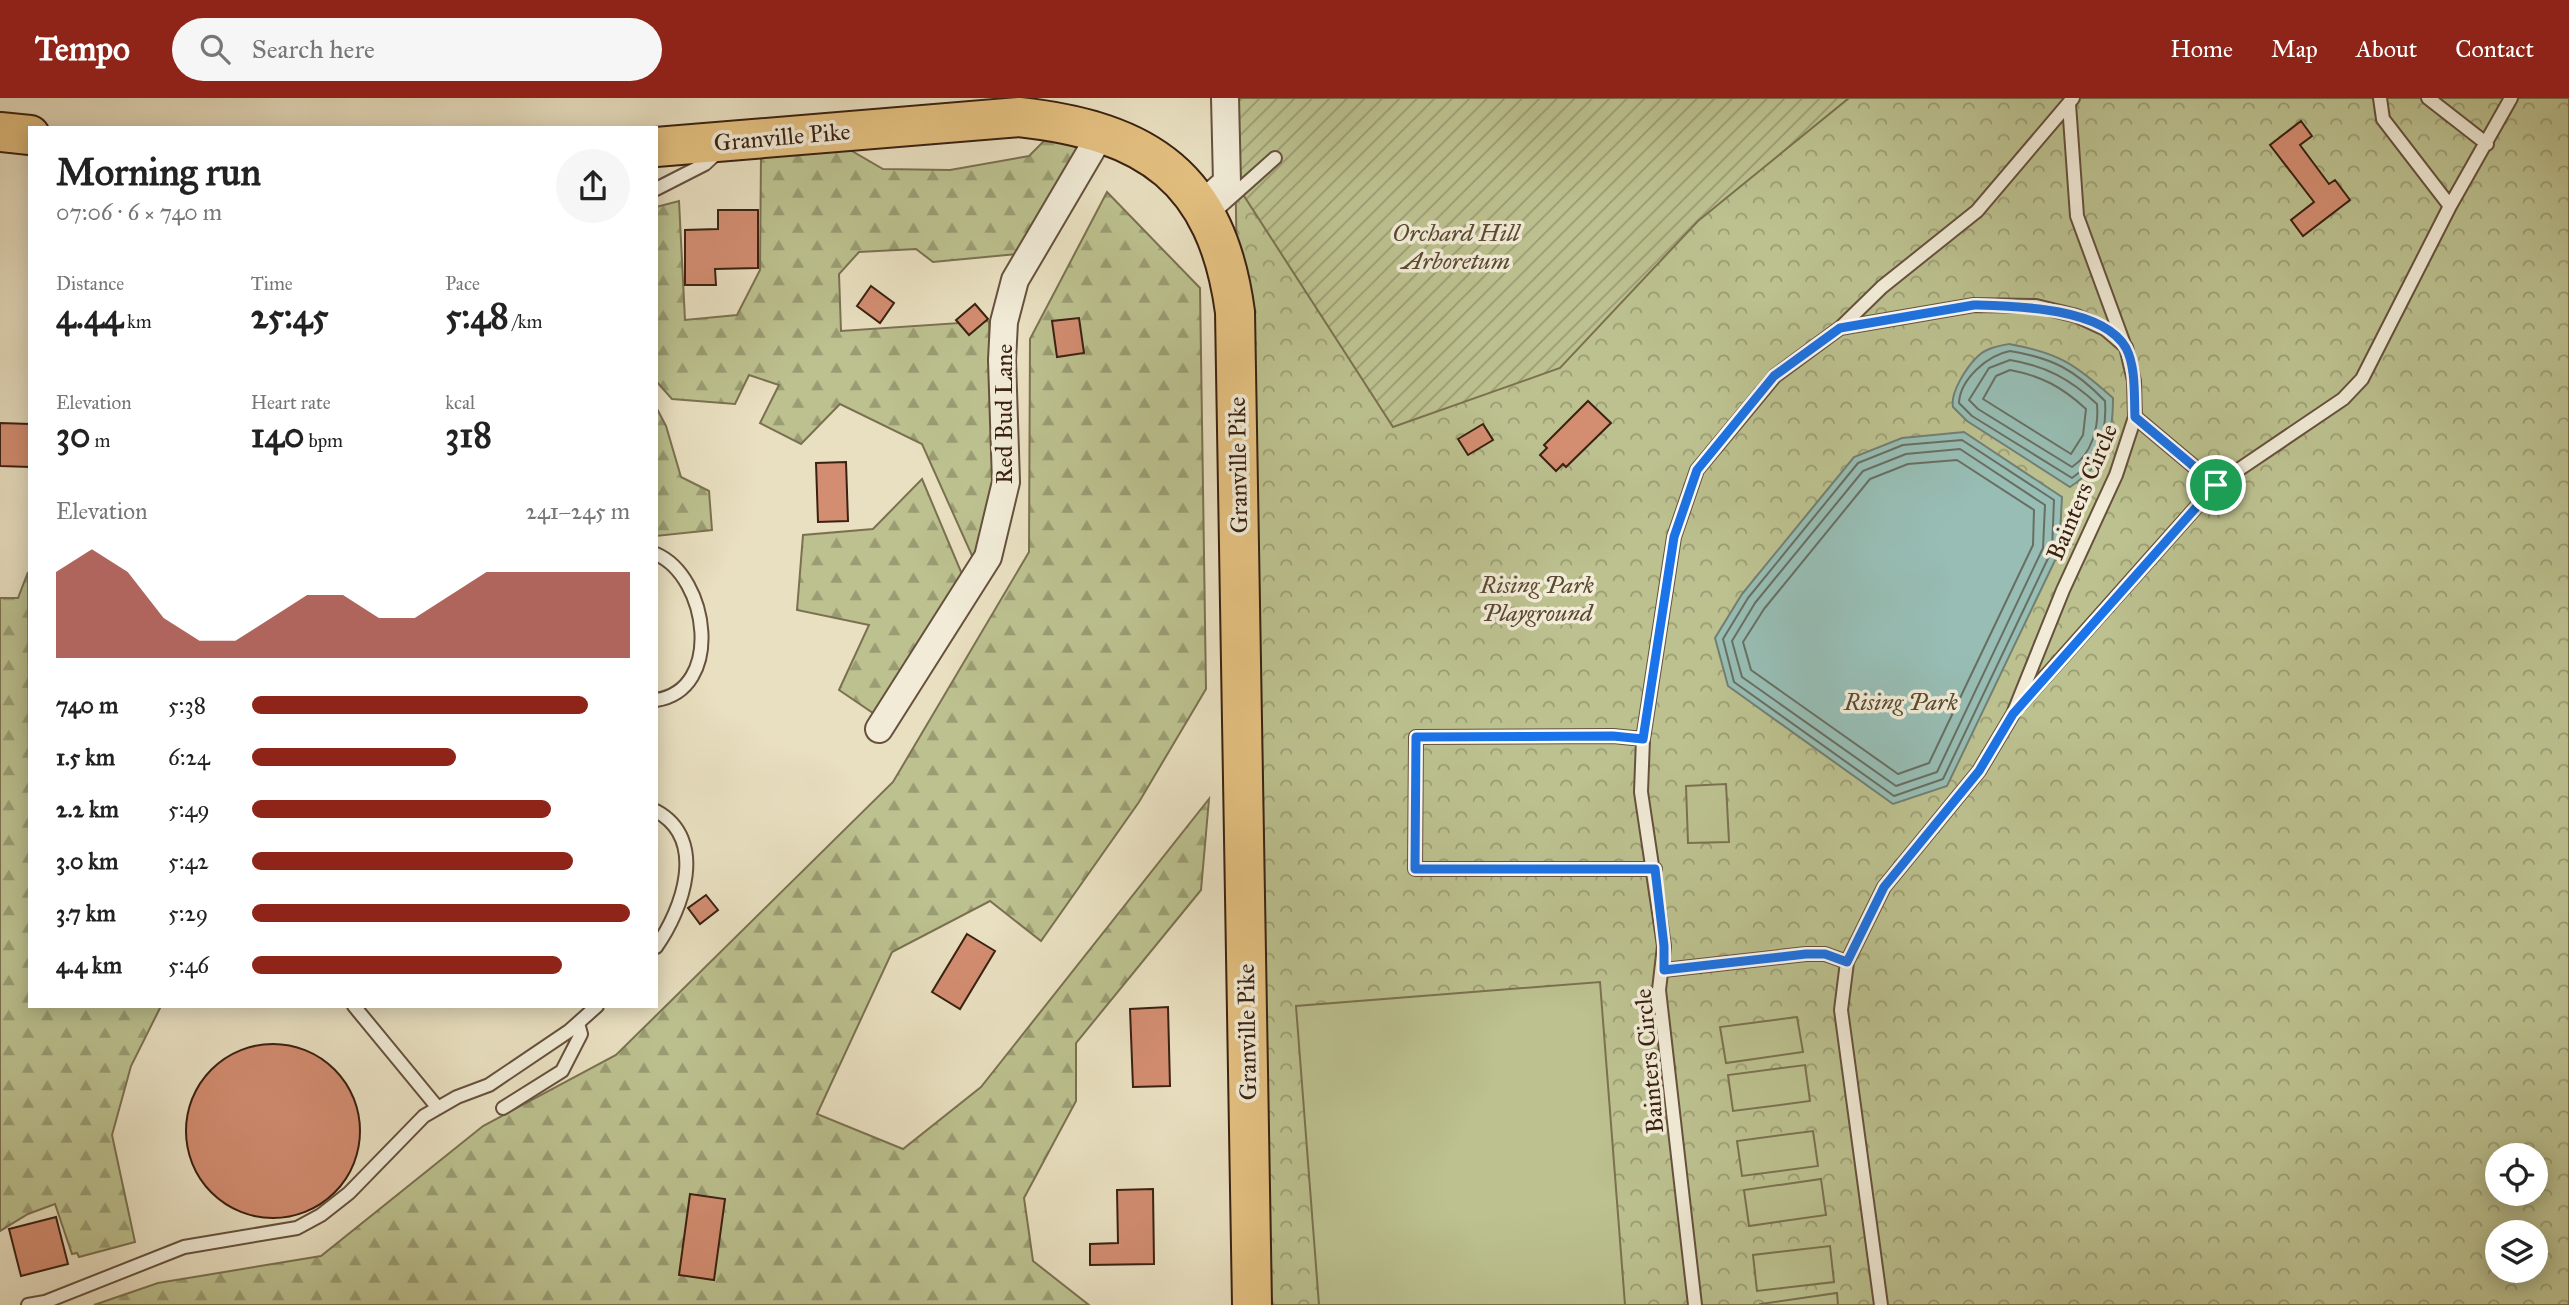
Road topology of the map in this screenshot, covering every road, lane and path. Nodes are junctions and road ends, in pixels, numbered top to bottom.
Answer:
1 (1225, 98) edge
2 (2380, 98) edge
3 (2428, 98) edge
4 (2511, 98) edge
5 (2071, 101) edge
6 (0, 132) edge
7 (1102, 132) junction
8 (28, 135) edge
9 (727, 142) junction
10 (2487, 144) junction
11 (658, 147) edge
12 (1275, 158) dead end
13 (658, 188) edge
14 (2450, 206) junction
15 (1204, 212) junction
16 (1840, 328) junction
17 (2126, 347) junction
18 (2135, 417) junction
19 (2216, 485) junction
20 (658, 556) edge
21 (658, 700) edge
22 (2013, 714) junction
23 (879, 729) dead end
24 (1643, 739) junction
25 (658, 812) edge
26 (1655, 869) junction
27 (658, 944) edge
28 (1847, 962) junction
29 (1664, 970) junction
30 (356, 1008) edge
31 (595, 1008) edge
32 (578, 1023) junction
33 (438, 1108) junction
34 (503, 1108) dead end
35 (28, 1305) edge
36 (1252, 1305) edge
37 (1695, 1305) edge
38 (1881, 1305) edge

1 - 15 street
2 - 14 lane
3 - 10 lane
4 - 10 lane
5 - 16 lane
5 - 17 lane
6 - 8 highway
7 - 9 highway, Granville Pike
7 - 15 highway, Granville Pike
7 - 23 street, Red Bud Lane
9 - 11 highway, Granville Pike
9 - 13 lane
10 - 14 lane
12 - 15 lane
14 - 19 lane
15 - 36 highway, Granville Pike
16 - 17 lane, Bainters Circle
16 - 24 lane, Bainters Circle
17 - 18 lane, Bainters Circle
18 - 19 lane
18 - 22 lane, Bainters Circle
19 - 22 lane
20 - 21 lane
22 - 28 lane, Bainters Circle
24 - 26 lane, Bainters Circle
24 - 26 lane
25 - 27 lane
26 - 29 lane, Bainters Circle
28 - 29 lane
28 - 38 lane, Bainters Circle
29 - 37 lane, Bainters Circle
30 - 33 lane
31 - 32 lane
32 - 33 lane
32 - 34 lane
33 - 35 lane

